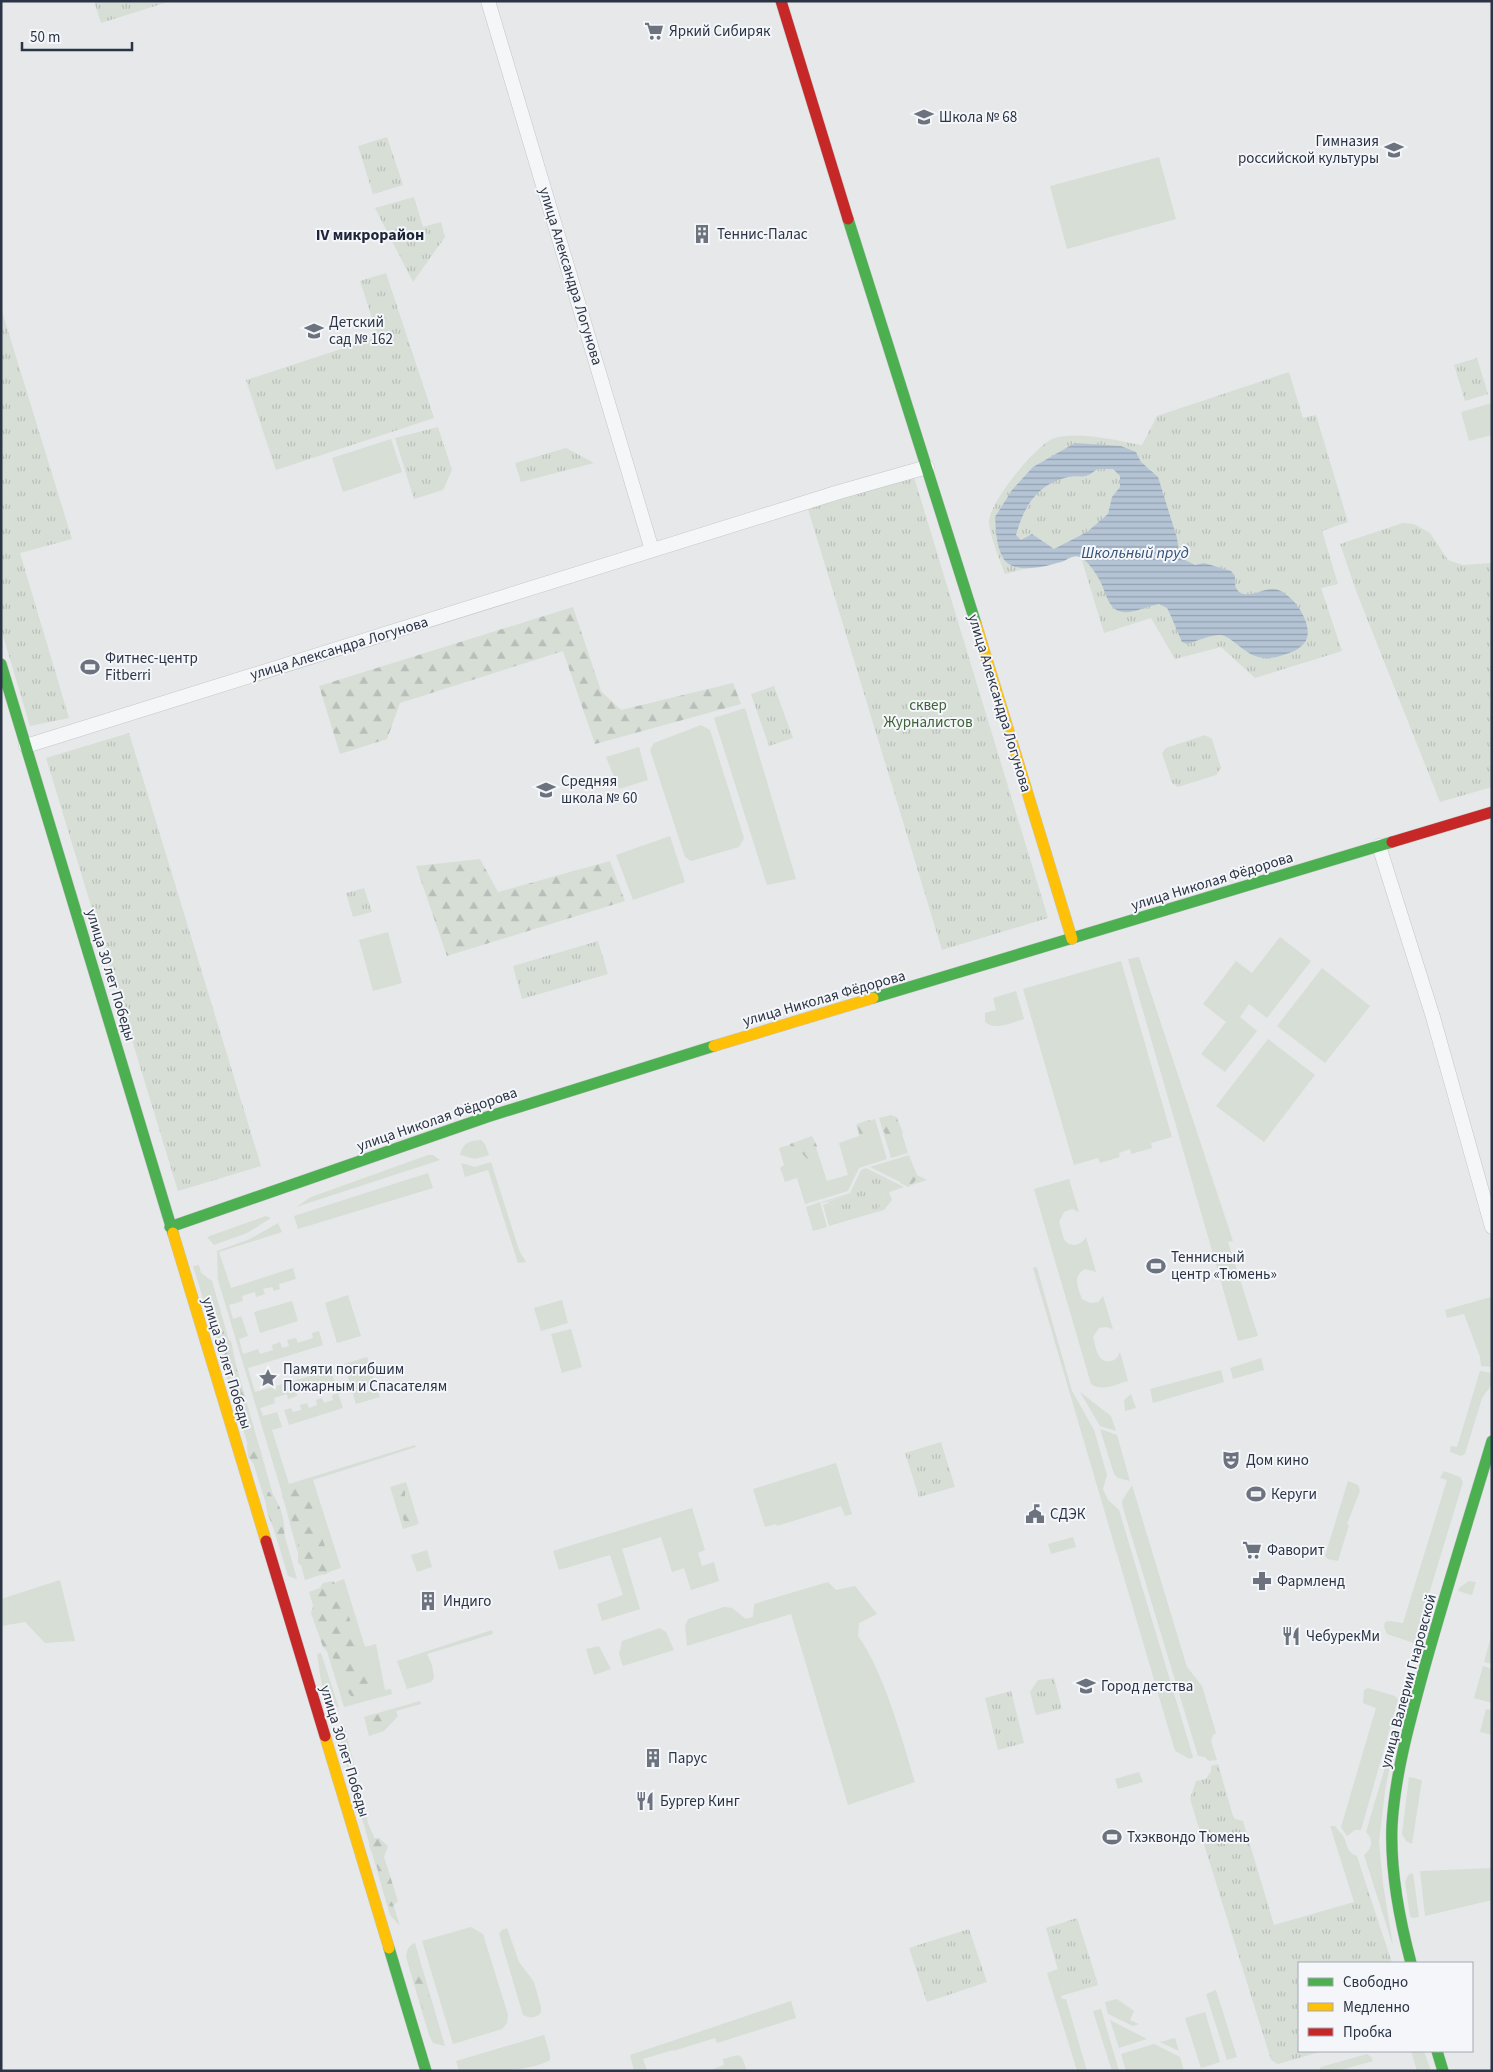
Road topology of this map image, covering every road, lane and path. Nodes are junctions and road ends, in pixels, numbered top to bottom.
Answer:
1 (488, 1) edge
2 (781, 1) edge
3 (927, 467) junction
4 (652, 550) junction
5 (1, 664) edge
6 (26, 746) junction
7 (1492, 812) edge
8 (1379, 846) junction
9 (1072, 939) junction
10 (170, 1227) junction
11 (1492, 1227) edge
12 (1492, 1441) edge
13 (1411, 1962) edge
14 (1437, 2052) edge
15 (426, 2071) edge
16 (1443, 2071) edge

1 - 4 street, улица Александра Логунова
2 - 3 street, улица Александра Логунова
3 - 4 street, улица Александра Логунова
3 - 9 street, улица Александра Логунова
4 - 6 street, улица Александра Логунова
5 - 6 street, улица 30 лет Победы
6 - 10 street, улица 30 лет Победы
7 - 8 street, улица Николая Фёдорова
8 - 9 street, улица Николая Фёдорова
8 - 11 street
9 - 10 street, улица Николая Фёдорова
10 - 15 street, улица 30 лет Победы
12 - 13 street, улица Валерии Гнаровской
14 - 16 street

